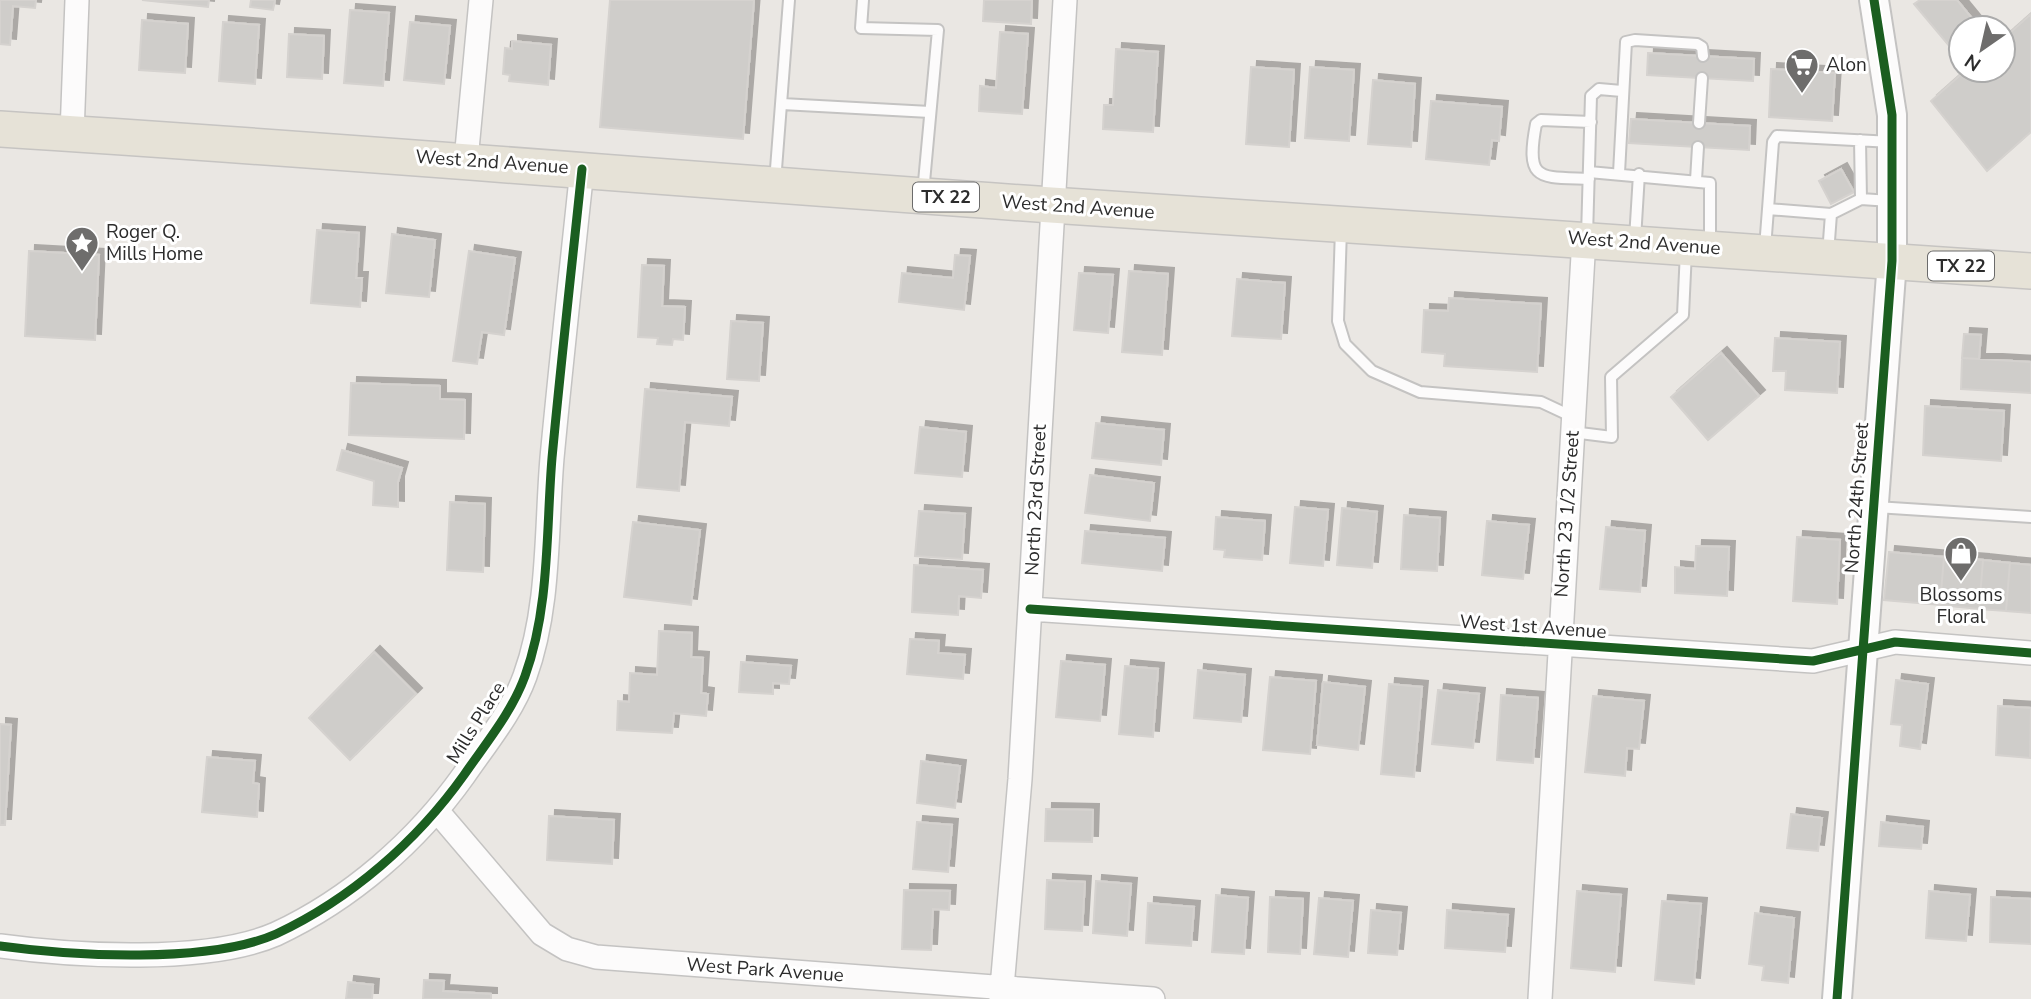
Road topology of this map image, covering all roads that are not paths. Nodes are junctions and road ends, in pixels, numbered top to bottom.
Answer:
1 (77, 0) edge
2 (481, 0) edge
3 (789, 0) edge
4 (863, 0) edge
5 (1065, 0) edge
6 (1874, 0) edge
7 (1703, 52) dead end
8 (1702, 78) dead end
9 (1622, 91) junction
10 (782, 104) junction
11 (930, 113) junction
12 (1591, 122) junction
13 (1699, 123) dead end
14 (0, 129) edge
15 (72, 134) junction
16 (1860, 140) junction
17 (1892, 142) junction
18 (1698, 147) dead end
19 (466, 160) junction
20 (582, 169) junction
21 (1619, 173) junction
22 (1639, 174) junction
23 (1589, 175) junction
24 (1696, 180) junction
25 (775, 185) junction
26 (923, 196) junction
27 (1861, 199) junction
28 (1892, 201) junction
29 (1053, 205) junction
30 (1768, 209) junction
31 (1831, 214) junction
32 (1342, 223) junction
33 (1586, 238) junction
34 (1634, 242) junction
35 (1698, 247) junction
36 (1764, 252) junction
37 (1828, 257) junction
38 (1892, 261) junction
39 (2031, 271) edge
40 (1573, 425) junction
41 (1873, 507) junction
42 (2031, 517) edge
43 (1030, 609) junction
44 (1559, 646) junction
45 (1863, 649) junction
46 (2031, 653) edge
47 (438, 812) junction
48 (0, 946) edge
49 (1002, 994) edge
50 (1153, 999) edge
51 (1540, 999) edge
52 (1837, 999) edge

1 - 15 street
2 - 19 street
3 - 10 lane
4 - 11 lane
5 - 29 street, North 23rd Street
6 - 17 street, North 24th Street
7 - 9 lane
8 - 13 lane
9 - 12 lane
9 - 21 lane
10 - 11 lane
10 - 25 lane
11 - 26 lane
12 - 23 lane
12 - 23 lane
14 - 15 main road, West 2nd Avenue / TX 22
15 - 19 main road, West 2nd Avenue / TX 22
16 - 17 lane
16 - 27 lane
16 - 30 lane
17 - 28 street, North 24th Street
18 - 24 lane
19 - 20 main road, West 2nd Avenue / TX 22
20 - 25 main road, West 2nd Avenue / TX 22
20 - 47 street, Mills Place
21 - 22 lane
21 - 23 lane
22 - 24 lane
22 - 34 lane
23 - 33 lane
24 - 35 lane
25 - 26 main road, West 2nd Avenue / TX 22
26 - 29 main road, West 2nd Avenue / TX 22
27 - 28 lane
27 - 31 lane
28 - 38 street, North 24th Street
29 - 32 main road, West 2nd Avenue / TX 22
29 - 43 street, North 23rd Street
30 - 31 lane
30 - 36 lane
31 - 37 lane
32 - 33 main road, West 2nd Avenue / TX 22
32 - 40 lane
33 - 34 main road, West 2nd Avenue / TX 22
33 - 40 street, North 23 1/2 Street
34 - 35 main road, West 2nd Avenue / TX 22
35 - 36 main road, West 2nd Avenue / TX 22
35 - 40 lane
36 - 37 main road, West 2nd Avenue / TX 22
37 - 38 main road, West 2nd Avenue / TX 22
38 - 39 main road, West 2nd Avenue / TX 22
38 - 41 street, North 24th Street
40 - 44 street, North 23 1/2 Street
41 - 42 lane
41 - 45 street, North 24th Street
43 - 44 street, West 1st Avenue
43 - 49 street, North 23rd Street
44 - 45 street, West 1st Avenue
44 - 51 street, North 23 1/2 Street
45 - 46 street, West 1st Avenue
45 - 52 street, North 24th Street
47 - 48 street, Mills Place
47 - 49 street, West Park Avenue
49 - 50 street, West Park Avenue

